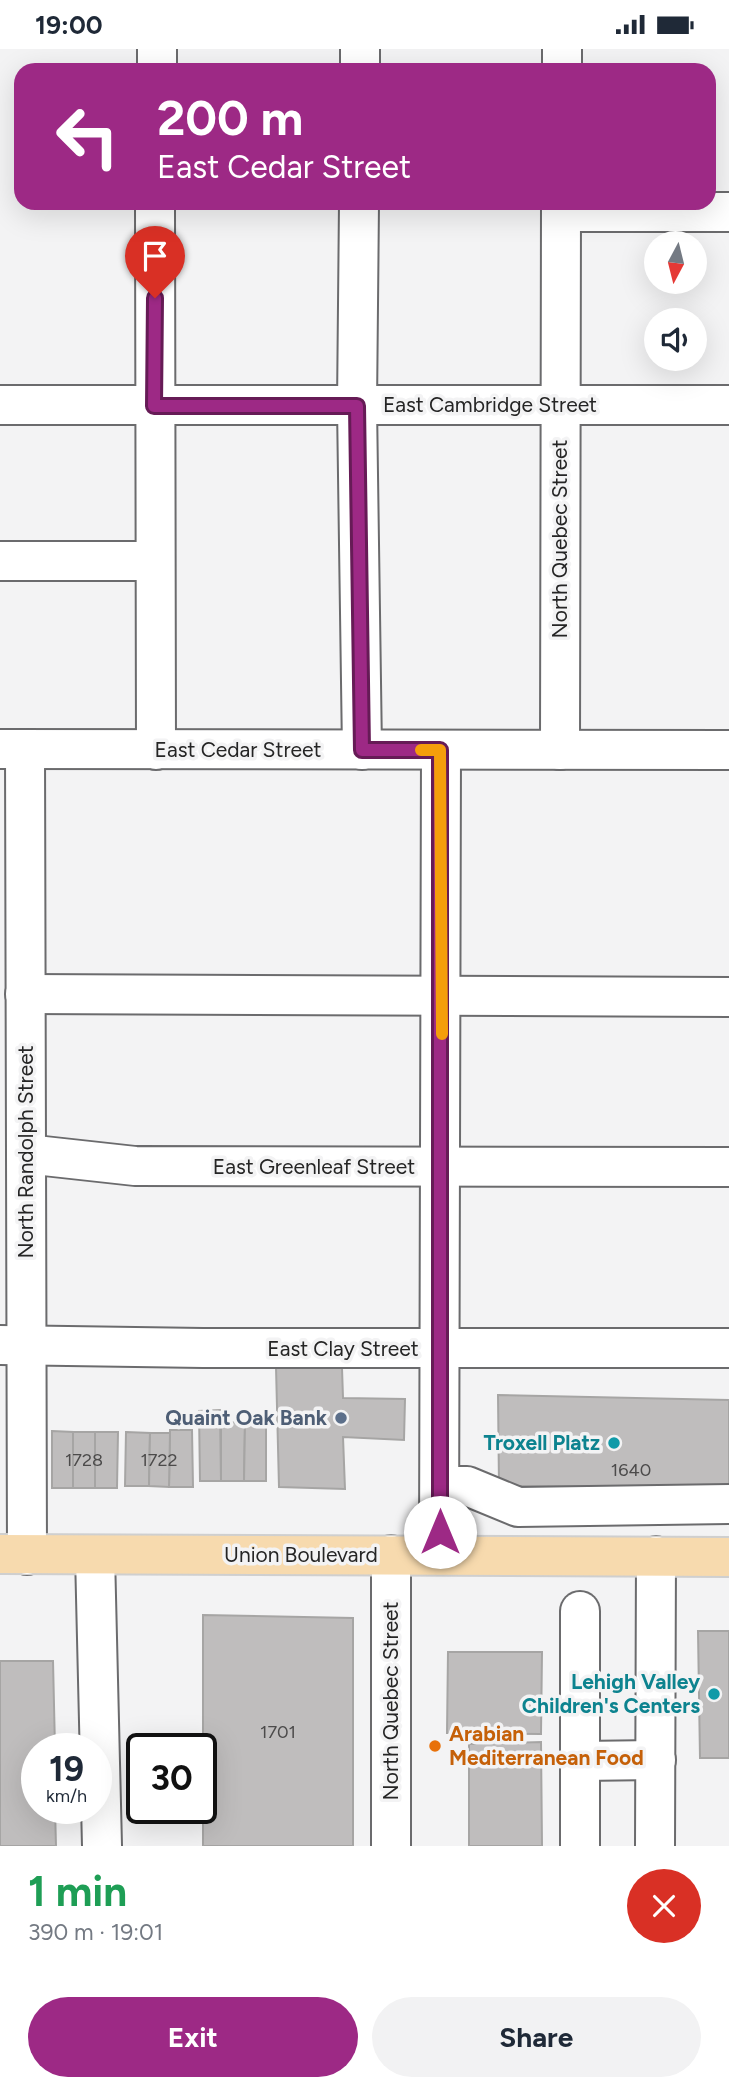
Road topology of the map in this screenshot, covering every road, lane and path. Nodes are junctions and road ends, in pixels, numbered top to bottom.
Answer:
1 (155, 210) edge
2 (359, 210) edge
3 (561, 210) edge
4 (645, 210) edge
5 (729, 212) edge
6 (0, 405) edge
7 (560, 405) junction
8 (729, 405) edge
9 (154, 406) junction
10 (357, 406) junction
11 (0, 561) edge
12 (155, 561) junction
13 (12, 749) edge
14 (156, 750) junction
15 (362, 750) junction
16 (440, 750) junction
17 (560, 750) junction
18 (729, 750) edge
19 (13, 942) edge
20 (25, 994) junction
21 (442, 997) junction
22 (729, 997) edge
23 (17, 1148) edge
24 (440, 1167) junction
25 (729, 1167) edge
26 (13, 1345) edge
27 (729, 1348) edge
28 (440, 1349) junction
29 (440, 1486) junction
30 (729, 1504) edge
31 (13, 1555) edge
32 (94, 1555) junction
33 (391, 1555) junction
34 (439, 1555) junction
35 (656, 1556) junction
36 (729, 1556) edge
37 (580, 1611) dead end
38 (656, 1760) junction
39 (581, 1761) junction
40 (102, 1846) edge
41 (391, 1846) edge
42 (580, 1846) edge
43 (655, 1846) edge

1 - 9 street
2 - 10 street
3 - 7 street, North Quebec Street
4 - 5 street
6 - 9 street, East Cambridge Street
7 - 8 street, East Cambridge Street
7 - 10 street, East Cambridge Street
7 - 17 street, North Quebec Street
9 - 10 street, East Cambridge Street
9 - 12 street
10 - 15 street
11 - 12 street
12 - 14 street
13 - 14 street, East Cedar Street
13 - 19 street, North Randolph Street
14 - 15 street, East Cedar Street
15 - 16 street, East Cedar Street
16 - 17 street, East Cedar Street
16 - 21 street
17 - 18 street, East Cedar Street
19 - 20 street, North Randolph Street
20 - 21 street
20 - 23 street, North Randolph Street
21 - 22 street
21 - 24 street
23 - 24 street, East Greenleaf Street
23 - 26 street, North Randolph Street
24 - 25 street, East Greenleaf Street
24 - 28 street
26 - 28 street, East Clay Street
26 - 31 street, North Randolph Street
27 - 28 street, East Clay Street
28 - 29 street
29 - 30 street
29 - 34 street
31 - 32 main road, Union Boulevard
32 - 33 main road, Union Boulevard
32 - 40 street
33 - 34 main road, Union Boulevard
33 - 41 street, North Quebec Street
34 - 35 main road, Union Boulevard
35 - 36 main road, Union Boulevard
35 - 38 street
37 - 39 street
38 - 39 street
38 - 43 street
39 - 42 street

